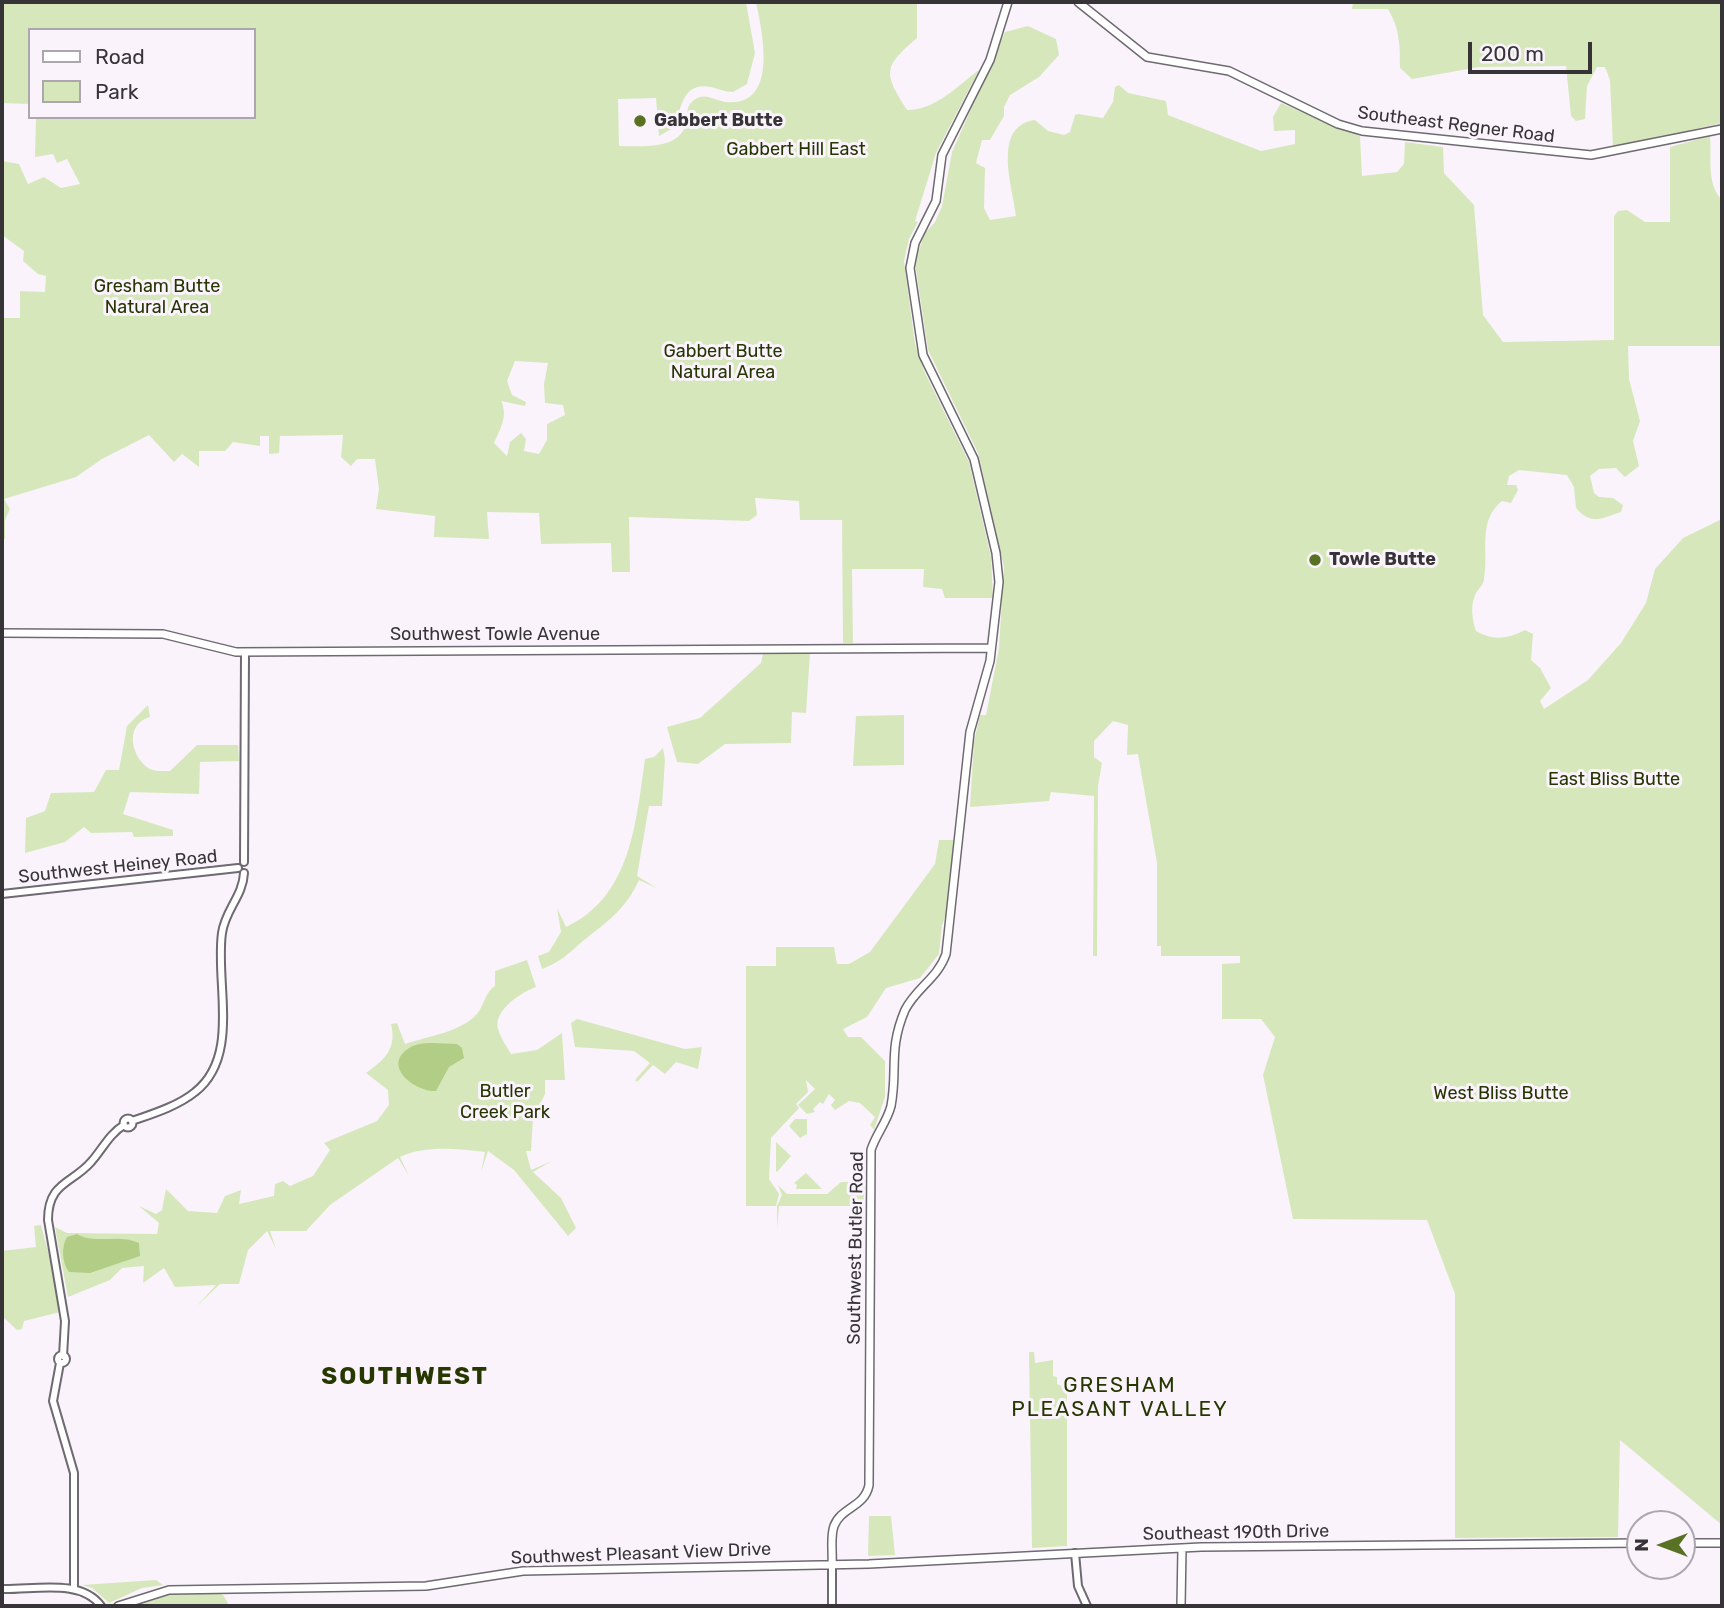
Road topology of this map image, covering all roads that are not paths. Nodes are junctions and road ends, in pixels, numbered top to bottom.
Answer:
1 (1008, 2) edge
2 (1078, 2) edge
3 (1722, 128) edge
4 (2, 633) edge
5 (991, 648) junction
6 (245, 652) junction
7 (241, 871) junction
8 (2, 894) edge
9 (1626, 1543) edge
10 (1696, 1543) edge
11 (1722, 1543) edge
12 (1182, 1548) junction
13 (1075, 1552) junction
14 (832, 1565) junction
15 (2, 1589) edge
16 (76, 1589) junction
17 (101, 1606) edge
18 (118, 1606) edge
19 (832, 1606) edge
20 (1087, 1606) edge
21 (1181, 1606) edge

1 - 5 main road, Southwest Butler Road
2 - 3 main road, Southeast Regner Road
4 - 6 main road, Southwest Towle Avenue
5 - 6 main road, Southwest Towle Avenue
5 - 14 main road, Southwest Butler Road
6 - 7 street
7 - 8 street, Southwest Heiney Road
7 - 16 street
9 - 12 main road, Southeast 190th Drive
10 - 11 main road
12 - 13 main road, Southeast 190th Drive
12 - 21 main road
13 - 14 main road, Southeast 190th Drive
13 - 20 street
14 - 18 main road, Southwest Pleasant View Drive
14 - 19 street
15 - 16 street
16 - 17 street

